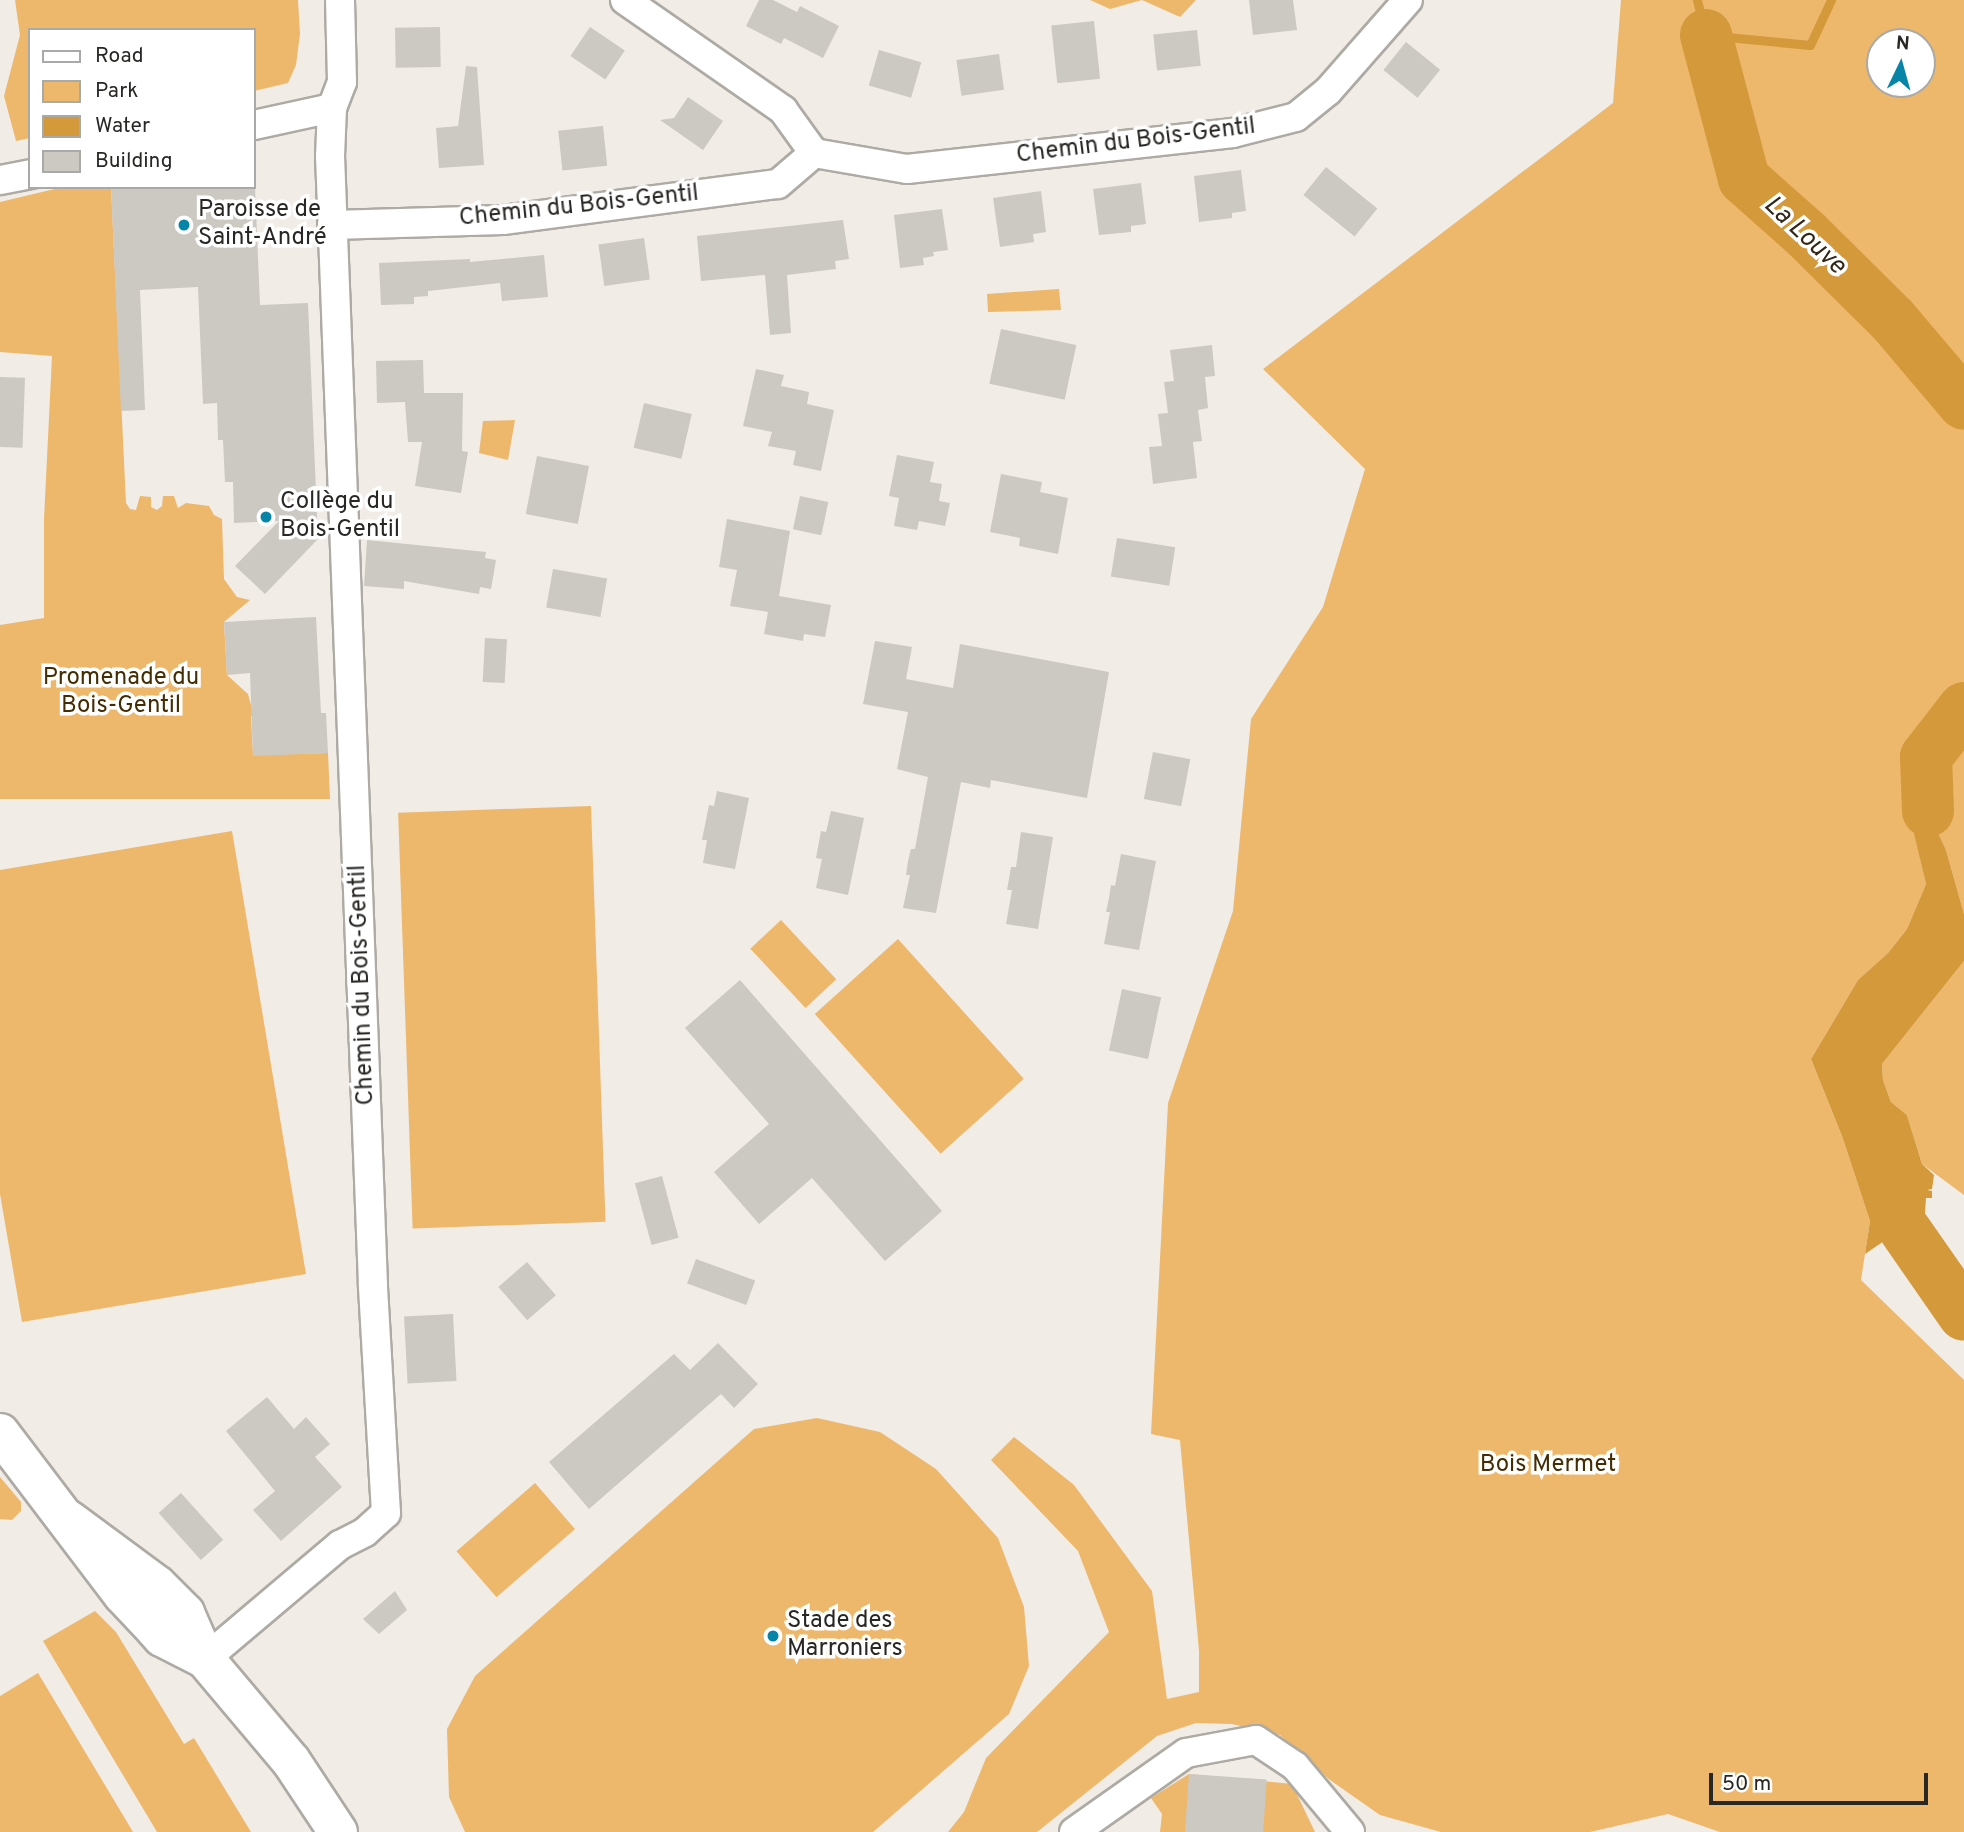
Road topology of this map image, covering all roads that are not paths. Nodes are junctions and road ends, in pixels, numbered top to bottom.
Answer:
1 (340, 0) edge
2 (625, 0) edge
3 (1408, 0) edge
4 (332, 108) junction
5 (256, 125) edge
6 (814, 153) junction
7 (28, 174) edge
8 (0, 180) edge
9 (332, 225) junction
10 (0, 1433) edge
11 (205, 1659) junction
12 (338, 1832) edge
13 (1074, 1832) edge
14 (1351, 1832) edge

1 - 4 street, Chemin du Bois-Gentil
2 - 6 street
3 - 6 street, Chemin du Bois-Gentil
4 - 5 street
4 - 9 street, Chemin du Bois-Gentil
6 - 9 street, Chemin du Bois-Gentil
7 - 8 street
9 - 11 street, Chemin du Bois-Gentil
10 - 11 main road
11 - 12 main road
13 - 14 street

